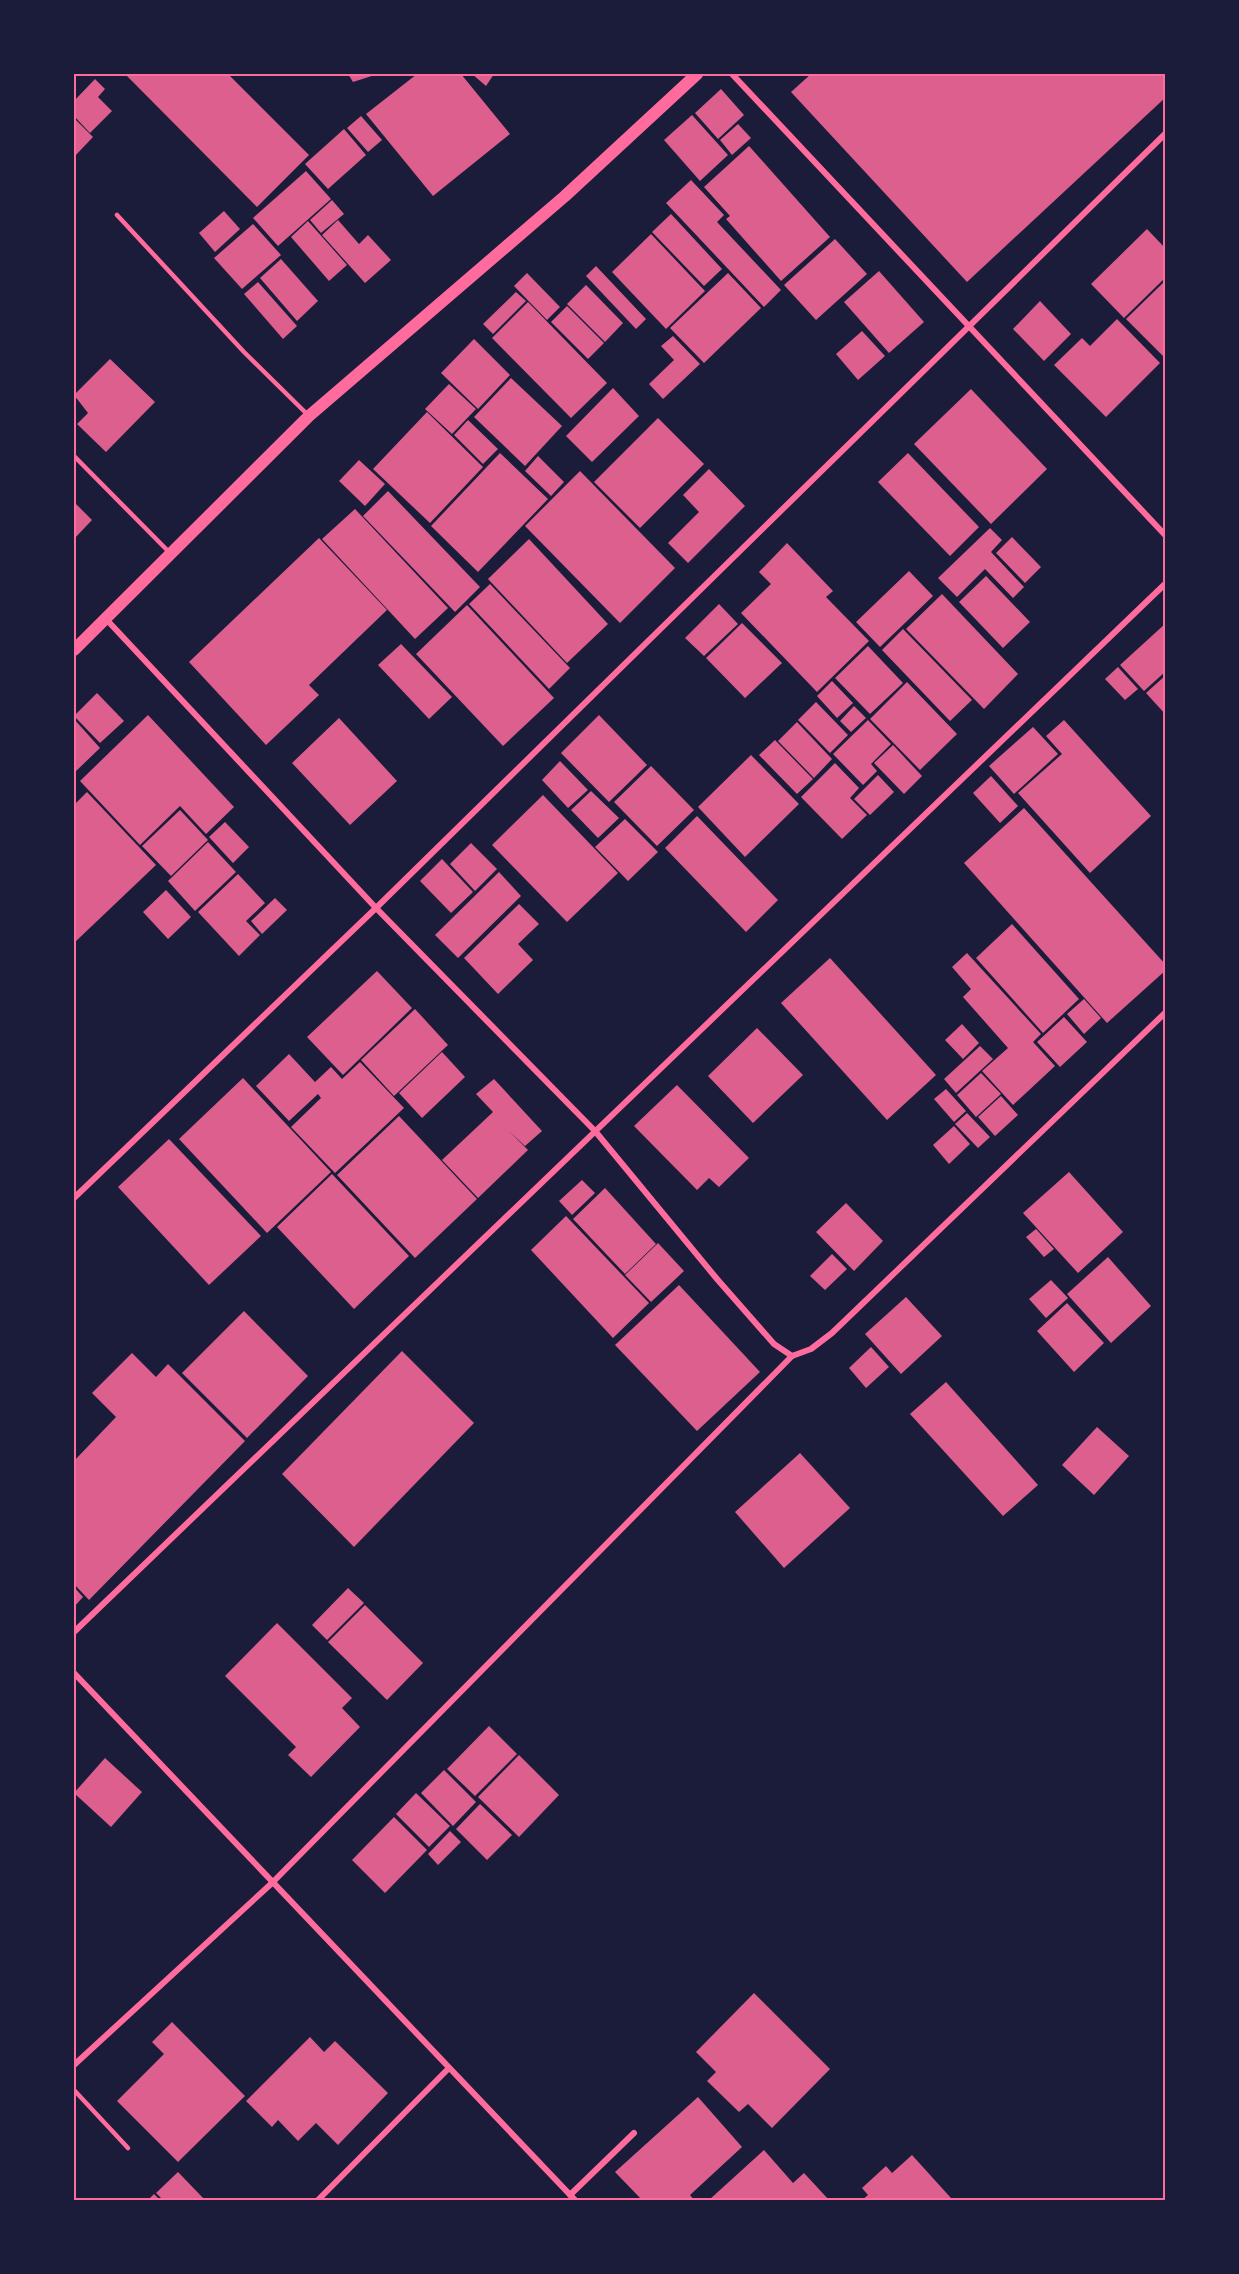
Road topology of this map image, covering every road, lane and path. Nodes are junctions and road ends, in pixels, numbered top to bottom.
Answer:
1 (697, 74) edge
2 (732, 74) edge
3 (1166, 134) edge
4 (117, 215) dead end
5 (969, 323) junction
6 (309, 416) junction
7 (74, 456) edge
8 (1166, 536) edge
9 (171, 554) junction
10 (1166, 583) edge
11 (106, 619) junction
12 (74, 650) edge
13 (376, 908) junction
14 (1166, 1012) edge
15 (595, 1131) junction
16 (74, 1198) edge
17 (792, 1356) junction
18 (74, 1632) edge
19 (74, 1673) edge
20 (273, 1882) junction
21 (74, 2065) edge
22 (448, 2068) junction
23 (74, 2090) edge
24 (634, 2133) dead end
25 (128, 2148) dead end
26 (572, 2198) edge
27 (318, 2200) edge

1 - 6 main road
2 - 5 street
3 - 5 street
4 - 6 lane
5 - 8 street
5 - 13 street
6 - 9 main road
7 - 9 lane
9 - 11 main road
10 - 15 street
11 - 12 main road
11 - 13 street
13 - 15 street
13 - 16 street
14 - 17 street
15 - 17 street
15 - 18 street
17 - 20 street
19 - 20 street
20 - 21 street
20 - 22 street
22 - 26 street
22 - 27 street
23 - 25 lane
24 - 26 street

